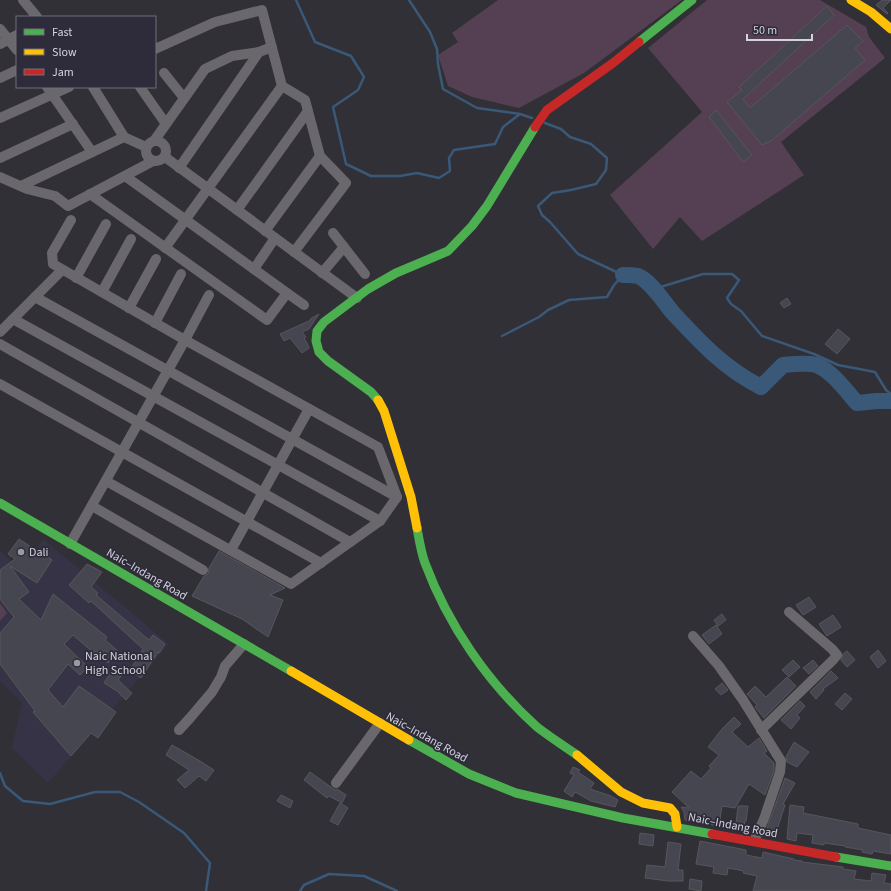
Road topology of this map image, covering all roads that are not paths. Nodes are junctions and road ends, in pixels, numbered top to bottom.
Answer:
1 (23, 0) edge
2 (692, 0) edge
3 (851, 0) edge
4 (36, 16) edge
5 (891, 28) edge
6 (0, 29) edge
7 (9, 39) edge
8 (272, 47) junction
9 (16, 49) edge
10 (156, 49) edge
11 (259, 52) junction
12 (16, 70) edge
13 (164, 73) dead end
14 (0, 78) edge
15 (282, 86) junction
16 (65, 88) edge
17 (94, 88) edge
18 (141, 88) edge
19 (50, 91) edge
20 (184, 98) junction
21 (308, 111) junction
22 (0, 118) edge
23 (73, 124) junction
24 (166, 124) junction
25 (124, 137) junction
26 (150, 144) junction
27 (92, 152) junction
28 (320, 156) junction
29 (165, 157) junction
30 (0, 158) edge
31 (153, 161) junction
32 (179, 168) junction
33 (125, 176) junction
34 (0, 177) edge
35 (21, 186) junction
36 (208, 189) junction
37 (90, 194) junction
38 (237, 210) junction
39 (71, 220) dead end
40 (186, 220) junction
41 (106, 224) dead end
42 (265, 231) junction
43 (333, 233) dead end
44 (275, 238) junction
45 (131, 239) dead end
46 (344, 247) junction
47 (165, 248) junction
48 (294, 252) junction
49 (156, 259) dead end
50 (254, 269) junction
51 (62, 270) junction
52 (322, 273) junction
53 (181, 274) dead end
54 (365, 274) dead end
55 (76, 278) junction
56 (102, 292) junction
57 (287, 293) junction
58 (209, 295) dead end
59 (35, 297) junction
60 (357, 298) junction
61 (304, 305) dead end
62 (129, 308) junction
63 (13, 319) junction
64 (155, 323) junction
65 (0, 332) edge
66 (185, 340) junction
67 (0, 344) edge
68 (168, 370) junction
69 (0, 384) edge
70 (154, 396) junction
71 (310, 409) junction
72 (139, 423) junction
73 (293, 439) junction
74 (123, 452) junction
75 (278, 465) junction
76 (106, 481) junction
77 (263, 493) junction
78 (397, 497) junction
79 (0, 503) edge
80 (92, 506) junction
81 (380, 521) junction
82 (247, 522) junction
83 (350, 542) junction
84 (70, 544) junction
85 (231, 550) junction
86 (321, 563) junction
87 (203, 570) dead end
88 (789, 612) dead end
89 (693, 636) dead end
90 (244, 644) junction
91 (380, 724) junction
92 (179, 730) dead end
93 (761, 730) junction
94 (336, 783) dead end
95 (677, 827) junction
96 (754, 841) junction
97 (891, 866) edge

1 - 4 street
2 - 60 street
3 - 5 street
6 - 7 street
7 - 9 street
8 - 10 street
8 - 11 street
8 - 15 street
11 - 20 street
11 - 32 street
12 - 14 street
13 - 20 street
15 - 21 street
15 - 36 street
16 - 19 street
17 - 25 street
18 - 24 street
19 - 22 street
19 - 23 street
20 - 24 street
21 - 28 street
21 - 38 street
23 - 27 street
23 - 30 street
24 - 26 street
25 - 26 street
25 - 27 street
26 - 29 street
26 - 31 street
27 - 35 street
28 - 42 street
28 - 48 street
29 - 31 street
29 - 32 street
31 - 33 street
32 - 36 street
33 - 37 street
33 - 40 street
34 - 35 street
35 - 37 street
36 - 38 street
36 - 40 street
37 - 47 street
38 - 42 street
39 - 51 street
40 - 47 street
40 - 50 street
41 - 55 street
42 - 44 street
43 - 46 street
44 - 48 street
44 - 50 street
45 - 56 street
46 - 52 street
46 - 54 street
47 - 57 street
48 - 52 street
49 - 62 street
50 - 57 street
51 - 55 street
51 - 59 street
52 - 60 street
53 - 64 street
55 - 56 street
56 - 62 street
57 - 61 street
58 - 66 street
59 - 63 street
59 - 68 street
60 - 95 street
62 - 64 street
63 - 65 street
63 - 70 street
64 - 66 street
66 - 68 street
66 - 71 street
67 - 72 street
68 - 70 street
68 - 73 street
69 - 74 street
70 - 72 street
70 - 75 street
71 - 73 street
71 - 78 street
72 - 74 street
72 - 77 street
73 - 75 street
73 - 78 street
74 - 76 street
74 - 82 street
75 - 77 street
75 - 81 street
76 - 80 street
76 - 85 street
77 - 82 street
77 - 83 street
78 - 81 street
79 - 84 street, Naic–Indang Road
80 - 84 street
80 - 87 street
81 - 83 street
82 - 85 street
82 - 86 street
83 - 86 street
84 - 90 street, Naic–Indang Road
85 - 86 street
88 - 93 street
89 - 93 street
90 - 91 street, Naic–Indang Road
90 - 92 street
91 - 94 street
91 - 95 street, Naic–Indang Road
93 - 96 street
95 - 96 street, Naic–Indang Road
96 - 97 street, Naic–Indang Road

